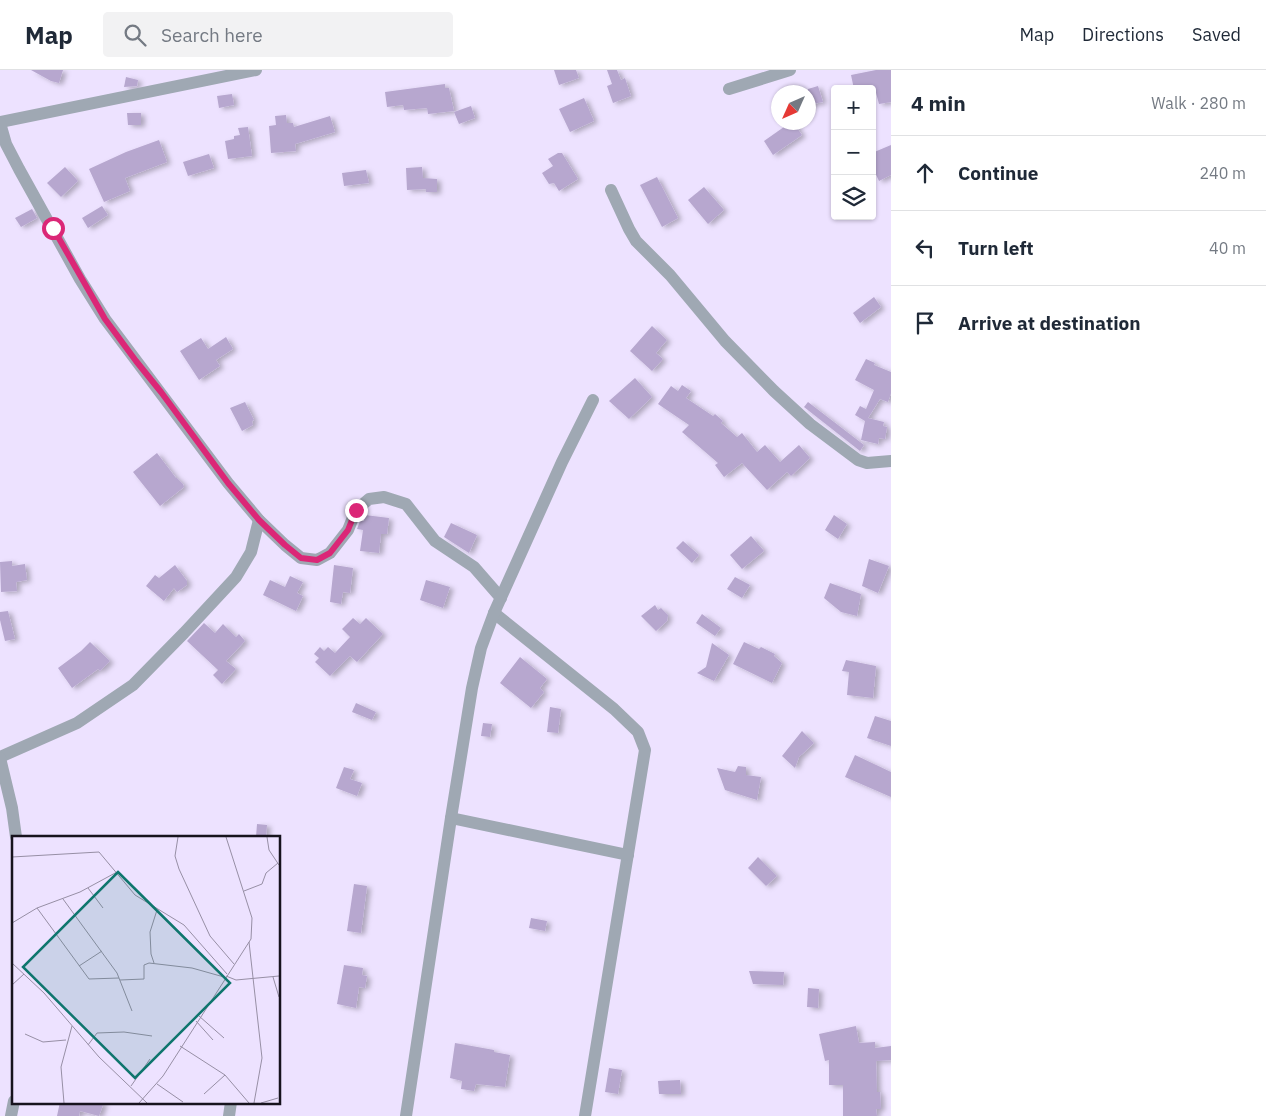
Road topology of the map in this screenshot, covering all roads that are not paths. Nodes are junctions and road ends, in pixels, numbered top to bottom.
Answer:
1 (256, 70) edge
2 (790, 70) edge
3 (729, 89) dead end
4 (0, 123) edge
5 (611, 190) dead end
6 (592, 400) dead end
7 (891, 461) edge
8 (259, 520) junction
9 (501, 598) junction
10 (494, 613) junction
11 (0, 757) edge
12 (450, 818) junction
13 (16, 836) edge
14 (628, 855) junction
15 (406, 1116) edge
16 (586, 1116) edge

1 - 4 street
2 - 3 street
4 - 8 street
5 - 7 street
6 - 9 street
8 - 9 street
8 - 11 street
9 - 10 street
10 - 12 street
10 - 14 street
11 - 13 street
12 - 14 street
12 - 15 street
14 - 16 street

